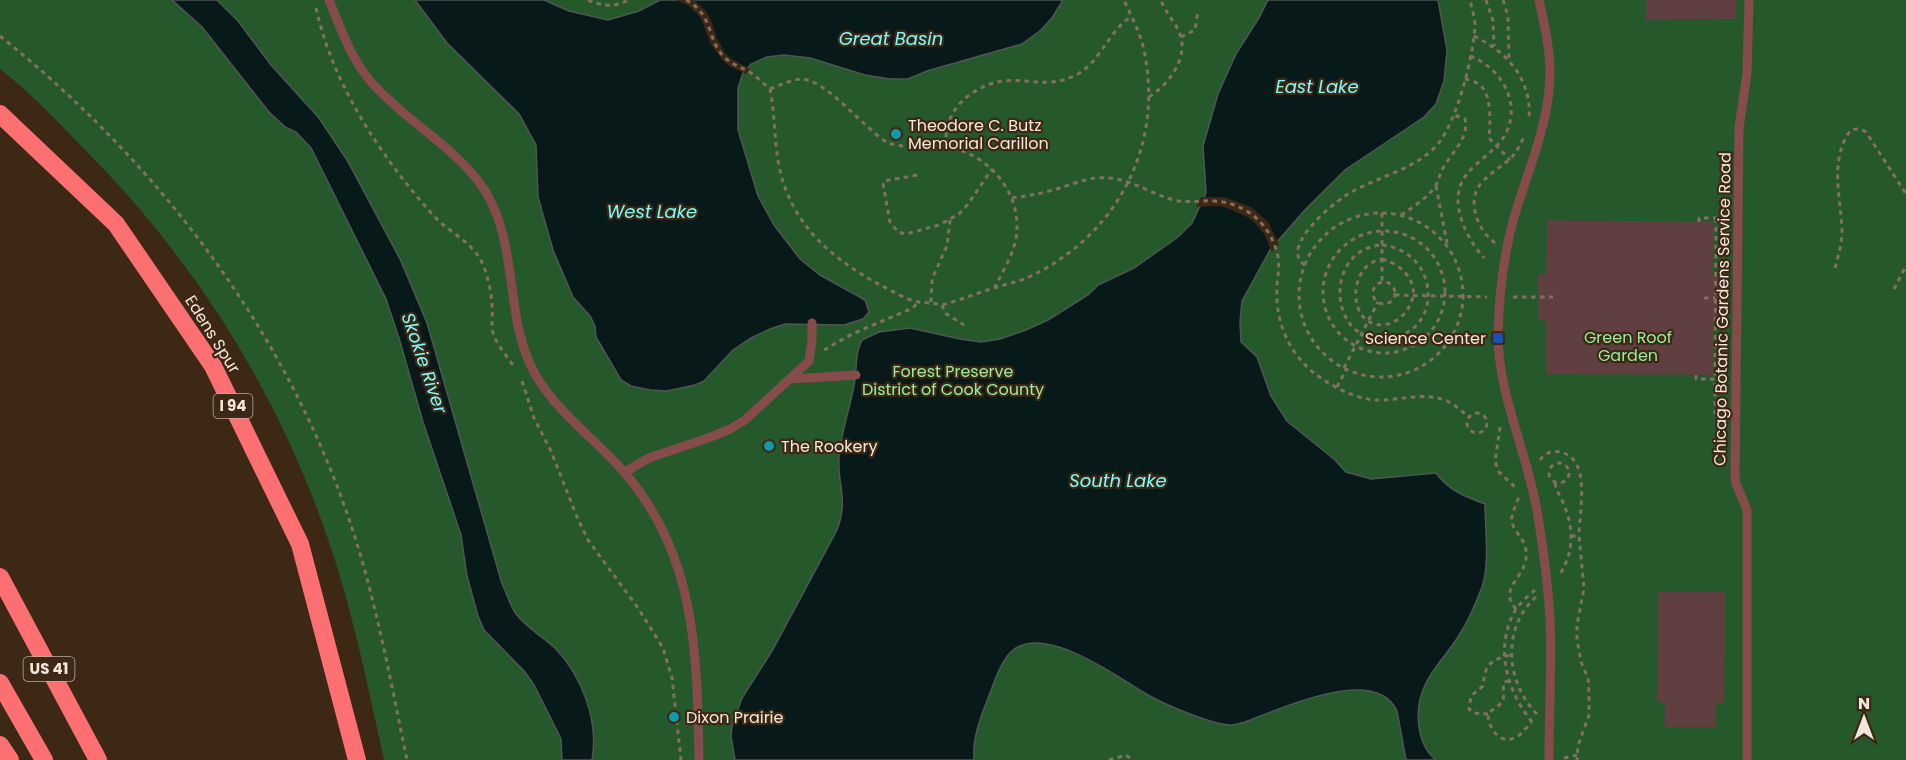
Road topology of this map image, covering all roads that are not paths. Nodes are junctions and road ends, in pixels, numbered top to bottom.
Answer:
1 (329, 0) edge
2 (1539, 0) edge
3 (1749, 0) edge
4 (0, 114) edge
5 (812, 323) dead end
6 (856, 375) dead end
7 (791, 379) junction
8 (625, 472) junction
9 (0, 577) edge
10 (0, 683) edge
11 (0, 745) edge
12 (10, 760) edge
13 (44, 760) edge
14 (98, 760) edge
15 (357, 760) edge
16 (699, 760) edge
17 (1549, 760) edge
18 (1747, 760) edge

1 - 8 lane
2 - 17 lane
3 - 18 lane, Chicago Botanic Gardens Service Road
4 - 15 highway, Edens Spur / I 94
5 - 7 lane
6 - 7 lane
7 - 8 lane
8 - 16 lane
9 - 14 highway, US 41
10 - 13 highway, US 41
11 - 12 highway

